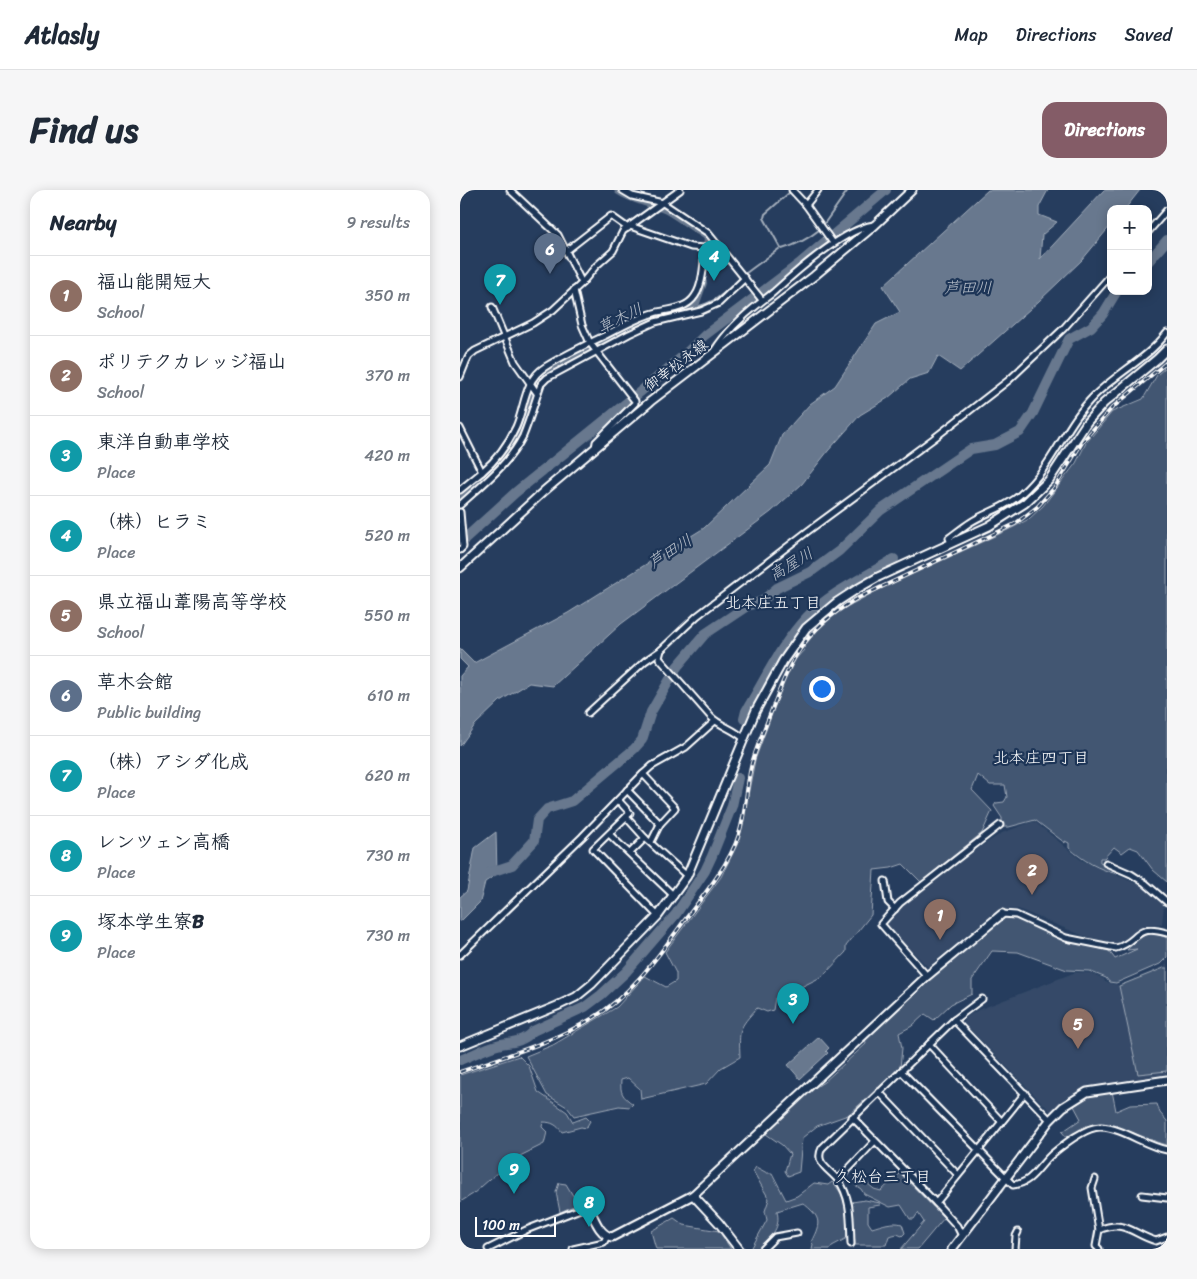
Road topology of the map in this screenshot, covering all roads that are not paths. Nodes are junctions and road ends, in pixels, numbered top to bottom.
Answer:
1 (510, 190) edge
2 (622, 190) edge
3 (680, 190) edge
4 (792, 190) edge
5 (818, 190) edge
6 (912, 190) edge
7 (806, 204) junction
8 (660, 205) junction
9 (1167, 210) edge
10 (875, 225) junction
11 (629, 227) junction
12 (1152, 227) edge
13 (832, 242) junction
14 (718, 245) junction
15 (707, 248) junction
16 (566, 250) junction
17 (743, 277) junction
18 (1107, 280) edge
19 (582, 283) junction
20 (574, 290) junction
21 (760, 297) junction
22 (492, 307) dead end
23 (1167, 333) edge
24 (504, 336) junction
25 (594, 347) junction
26 (1167, 348) edge
27 (711, 356) junction
28 (460, 377) edge
29 (530, 383) junction
30 (536, 392) junction
31 (460, 428) edge
32 (595, 448) junction
33 (507, 452) junction
34 (482, 472) junction
35 (460, 490) edge
36 (460, 505) edge
37 (460, 512) edge
38 (951, 543) junction
39 (460, 550) edge
40 (460, 568) edge
41 (661, 650) junction
42 (588, 713) dead end
43 (713, 719) junction
44 (743, 738) junction
45 (643, 774) junction
46 (627, 790) junction
47 (618, 800) junction
48 (626, 817) junction
49 (660, 824) junction
50 (1000, 825) dead end
51 (609, 834) junction
52 (645, 838) junction
53 (651, 842) junction
54 (630, 853) junction
55 (1106, 863) dead end
56 (687, 876) junction
57 (885, 881) dead end
58 (674, 896) junction
59 (1167, 902) edge
60 (895, 909) junction
61 (1002, 914) joint
62 (658, 916) junction
63 (1167, 933) edge
64 (460, 955) edge
65 (927, 976) junction
66 (982, 999) dead end
67 (954, 1020) junction
68 (929, 1044) junction
69 (460, 1046) edge
70 (900, 1071) junction
71 (1167, 1080) edge
72 (879, 1092) junction
73 (1025, 1093) junction
74 (852, 1118) junction
75 (1050, 1120) junction
76 (1001, 1121) junction
77 (875, 1141) junction
78 (978, 1150) junction
79 (1167, 1150) edge
80 (958, 1175) junction
81 (1007, 1179) junction
82 (1096, 1179) dead end
83 (838, 1180) junction
84 (1142, 1195) dead end
85 (693, 1196) junction
86 (1167, 1198) edge
87 (936, 1203) junction
88 (588, 1206) joint
89 (1099, 1230) junction
90 (1018, 1232) dead end
91 (797, 1233) dead end
92 (608, 1236) junction
93 (962, 1236) junction
94 (1167, 1237) edge
95 (851, 1244) dead end
96 (737, 1246) edge
97 (595, 1247) edge
98 (488, 1249) edge
99 (573, 1249) edge
100 (743, 1249) edge
101 (764, 1249) edge
102 (952, 1249) edge
103 (1015, 1249) edge
104 (1099, 1249) edge

1 - 16 street
2 - 8 street
3 - 8 street
4 - 7 street
5 - 7 street
6 - 10 street, 御幸松永線
7 - 13 street
8 - 11 street
8 - 14 street
9 - 12 street
10 - 13 street
10 - 27 street, 御幸松永線
11 - 15 street
11 - 16 street
11 - 19 street
13 - 21 street
14 - 15 street
14 - 17 street
15 - 25 street
16 - 19 street
17 - 21 street
17 - 25 street
18 - 41 street
19 - 20 street
20 - 24 street
20 - 25 street
21 - 27 street
22 - 24 street
23 - 38 street
24 - 28 street
24 - 29 street
25 - 29 street
25 - 30 street
25 - 32 street
26 - 38 street
27 - 32 street, 御幸松永線
29 - 30 street
29 - 33 street
30 - 33 street
31 - 34 street
32 - 40 street, 御幸松永線
33 - 34 street
33 - 36 street
34 - 35 street
37 - 39 street
38 - 44 street
41 - 42 street
41 - 43 street
43 - 44 street
43 - 45 street
44 - 56 street
45 - 46 street
45 - 49 street
46 - 47 street
46 - 49 street
47 - 48 street
47 - 64 street
48 - 51 street
48 - 52 street
49 - 53 street
50 - 60 street
51 - 54 street
51 - 62 street
52 - 53 street
52 - 54 street
53 - 56 street
54 - 58 street
55 - 59 street
56 - 58 street
57 - 60 street
58 - 62 street
60 - 65 street
61 - 63 street
61 - 65 street
62 - 69 street
65 - 85 street
66 - 67 street
67 - 68 street
67 - 73 street
68 - 70 street
68 - 76 street
70 - 72 street
70 - 78 street
71 - 75 street
72 - 74 street
72 - 80 street
73 - 75 street
73 - 76 street
74 - 77 street
74 - 83 street
75 - 81 street
76 - 78 street
77 - 83 street
77 - 87 street
78 - 80 street
78 - 81 street
79 - 81 street
80 - 87 street
81 - 93 street
82 - 89 street
83 - 95 street
84 - 86 street
85 - 92 street
85 - 96 street
87 - 93 street
88 - 92 street
88 - 98 street
89 - 94 street
89 - 104 street
90 - 103 street
91 - 101 street
92 - 97 street
93 - 102 street
96 - 100 street
97 - 99 street

